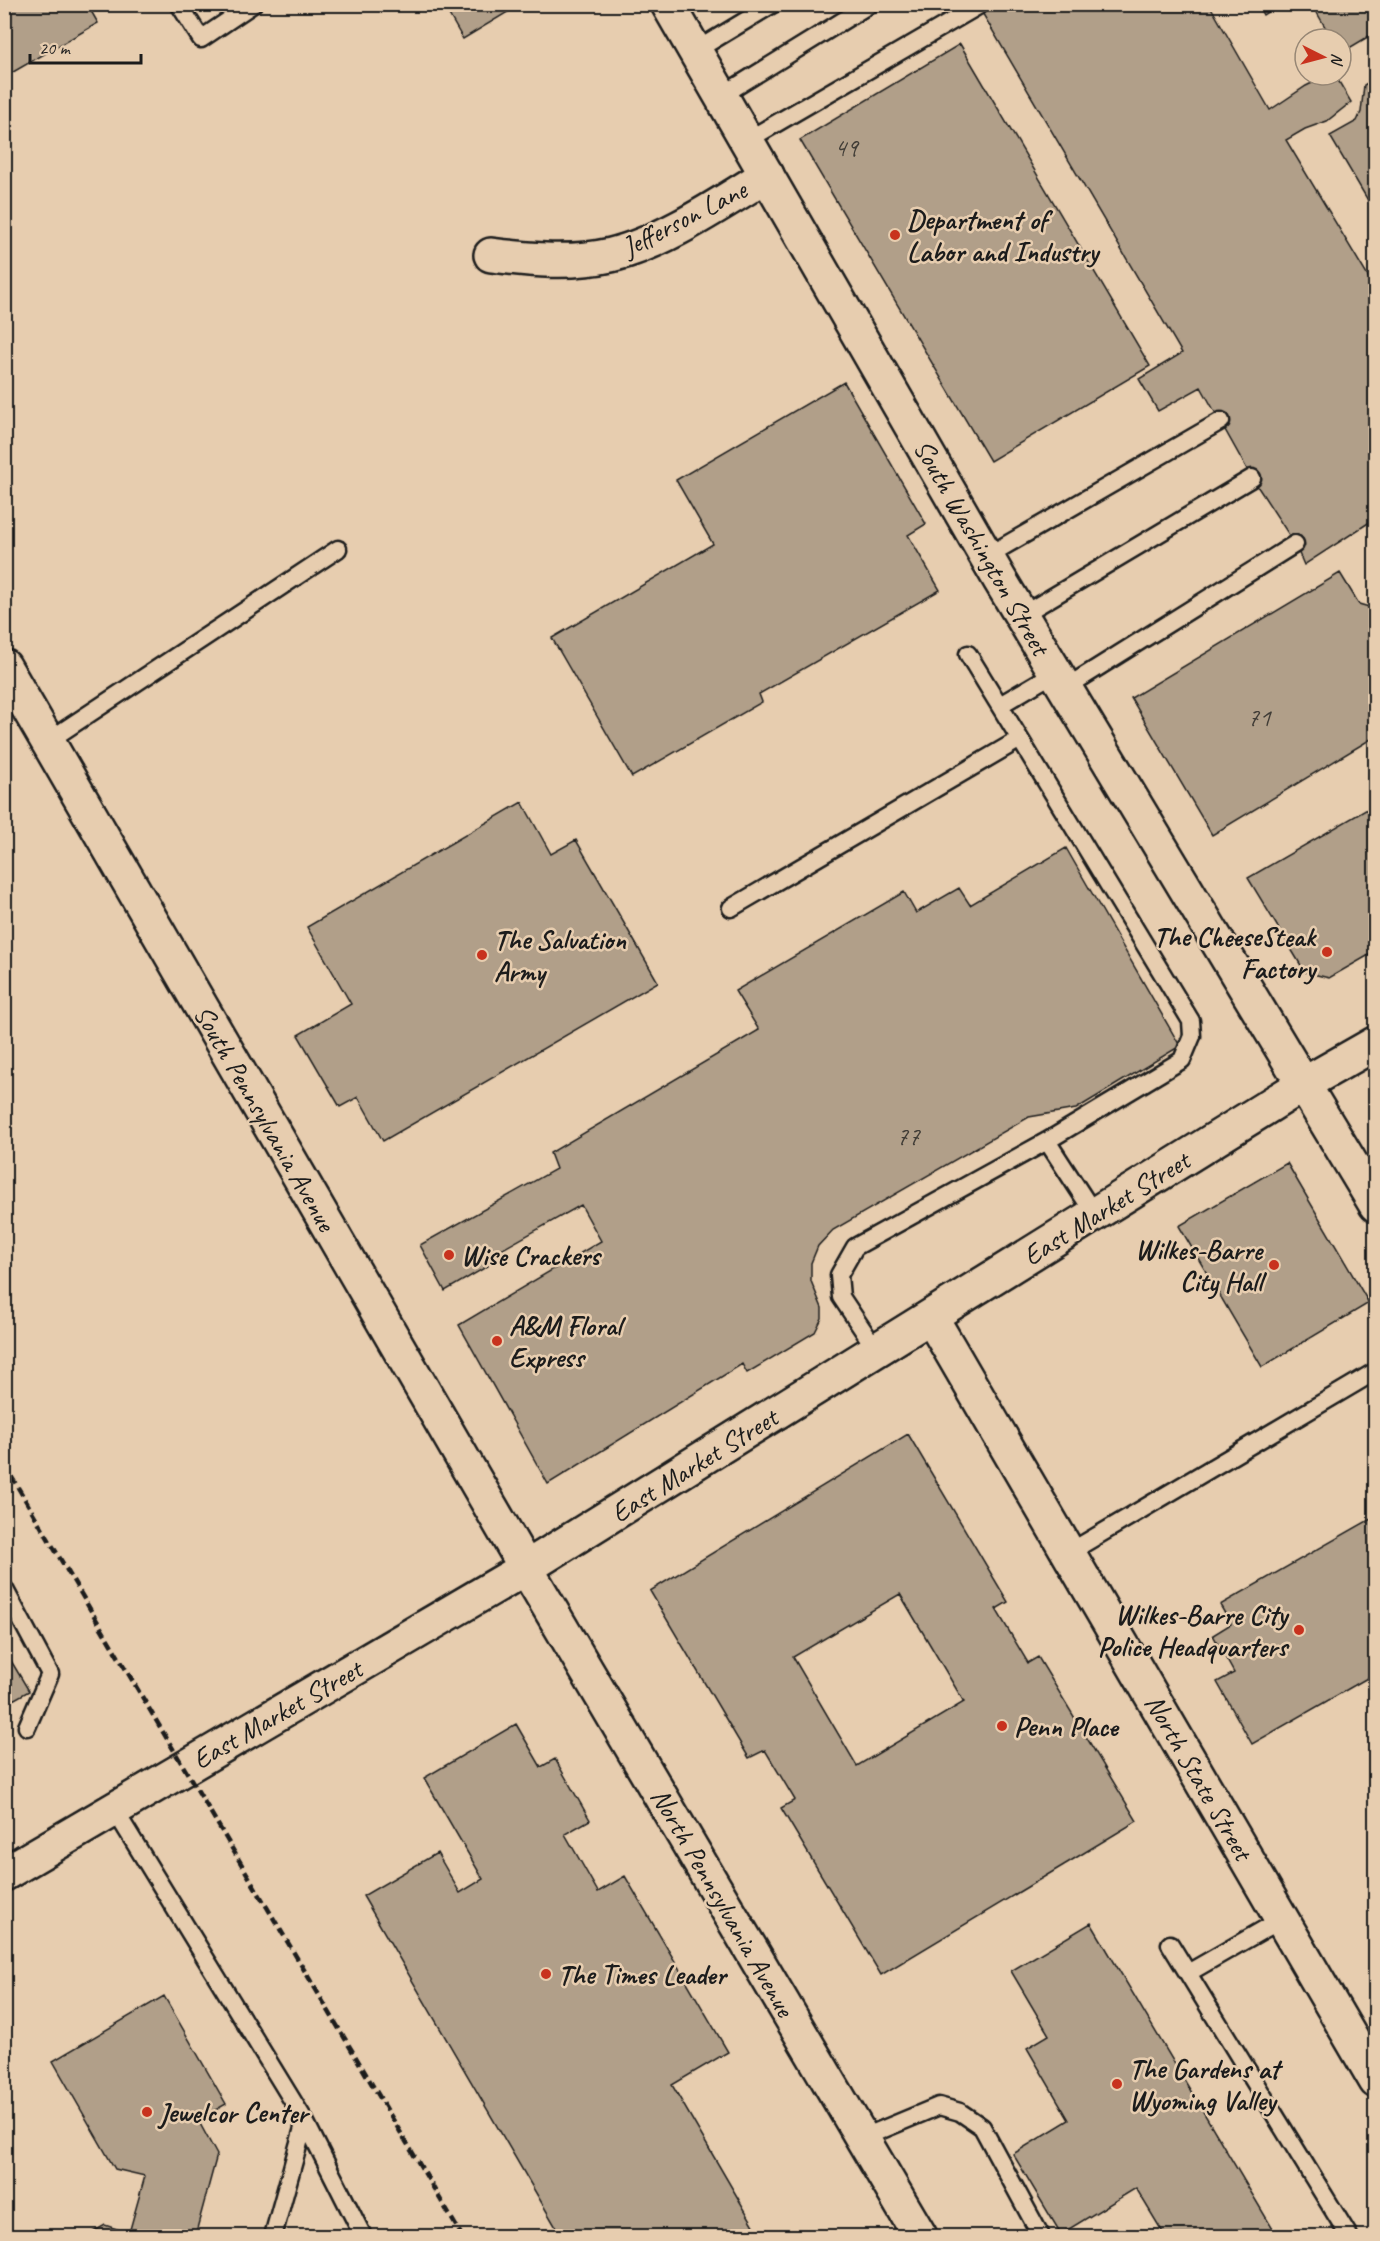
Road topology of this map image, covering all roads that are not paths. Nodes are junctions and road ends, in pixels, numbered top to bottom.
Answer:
1 (179, 4) edge
2 (253, 4) edge
3 (668, 4) edge
4 (773, 4) edge
5 (870, 4) edge
6 (978, 6) dead end
7 (695, 51) junction
8 (721, 96) junction
9 (746, 141) junction
10 (767, 175) junction
11 (491, 255) dead end
12 (1221, 422) dead end
13 (1252, 478) dead end
14 (1295, 544) dead end
15 (338, 549) dead end
16 (987, 556) junction
17 (1022, 615) junction
18 (968, 654) dead end
19 (4, 666) edge
20 (1061, 680) junction
21 (1000, 705) junction
22 (1020, 739) junction
23 (48, 741) junction
24 (731, 909) dead end
25 (1376, 1043) edge
26 (1304, 1084) junction
27 (1047, 1141) junction
28 (1376, 1205) edge
29 (1095, 1215) junction
30 (931, 1317) junction
31 (877, 1351) junction
32 (1376, 1371) edge
33 (1068, 1553) junction
34 (526, 1568) junction
35 (4, 1588) edge
36 (27, 1727) dead end
37 (114, 1809) junction
38 (4, 1875) edge
39 (1282, 1919) junction
40 (1170, 1944) dead end
41 (1188, 1973) junction
42 (1376, 2081) edge
43 (305, 2121) junction
44 (862, 2138) junction
45 (273, 2236) edge
46 (363, 2236) edge
47 (920, 2236) edge
48 (1041, 2236) edge
49 (1349, 2236) edge

1 - 2 lane
3 - 7 main road, South Washington Street
4 - 7 lane
5 - 8 lane
6 - 9 lane
7 - 8 main road, South Washington Street
8 - 9 main road, South Washington Street
9 - 10 main road, South Washington Street
10 - 11 main road, Jefferson Lane
10 - 16 main road, South Washington Street
12 - 16 lane
13 - 17 lane
14 - 20 lane
15 - 23 lane
16 - 17 main road, South Washington Street
17 - 20 main road, South Washington Street
18 - 21 lane
19 - 23 main road, South Pennsylvania Avenue
20 - 21 lane
20 - 26 main road, South Washington Street
21 - 22 lane
22 - 24 lane
22 - 27 lane
23 - 34 main road, South Pennsylvania Avenue
25 - 26 main road, East Market Street
26 - 28 main road, South Washington Street
26 - 29 main road, East Market Street
27 - 29 lane
27 - 31 lane
29 - 30 main road, East Market Street
30 - 31 main road, East Market Street
30 - 33 main road, North State Street
31 - 34 main road, East Market Street
32 - 33 lane
33 - 39 main road, North State Street
34 - 37 main road, East Market Street
34 - 44 main road, North Pennsylvania Avenue
35 - 36 lane
37 - 38 main road, East Market Street
37 - 43 lane
39 - 41 lane
39 - 42 main road, North State Street
40 - 41 lane
41 - 49 lane
43 - 45 lane
43 - 46 lane
44 - 47 main road, North Pennsylvania Avenue
44 - 48 lane

